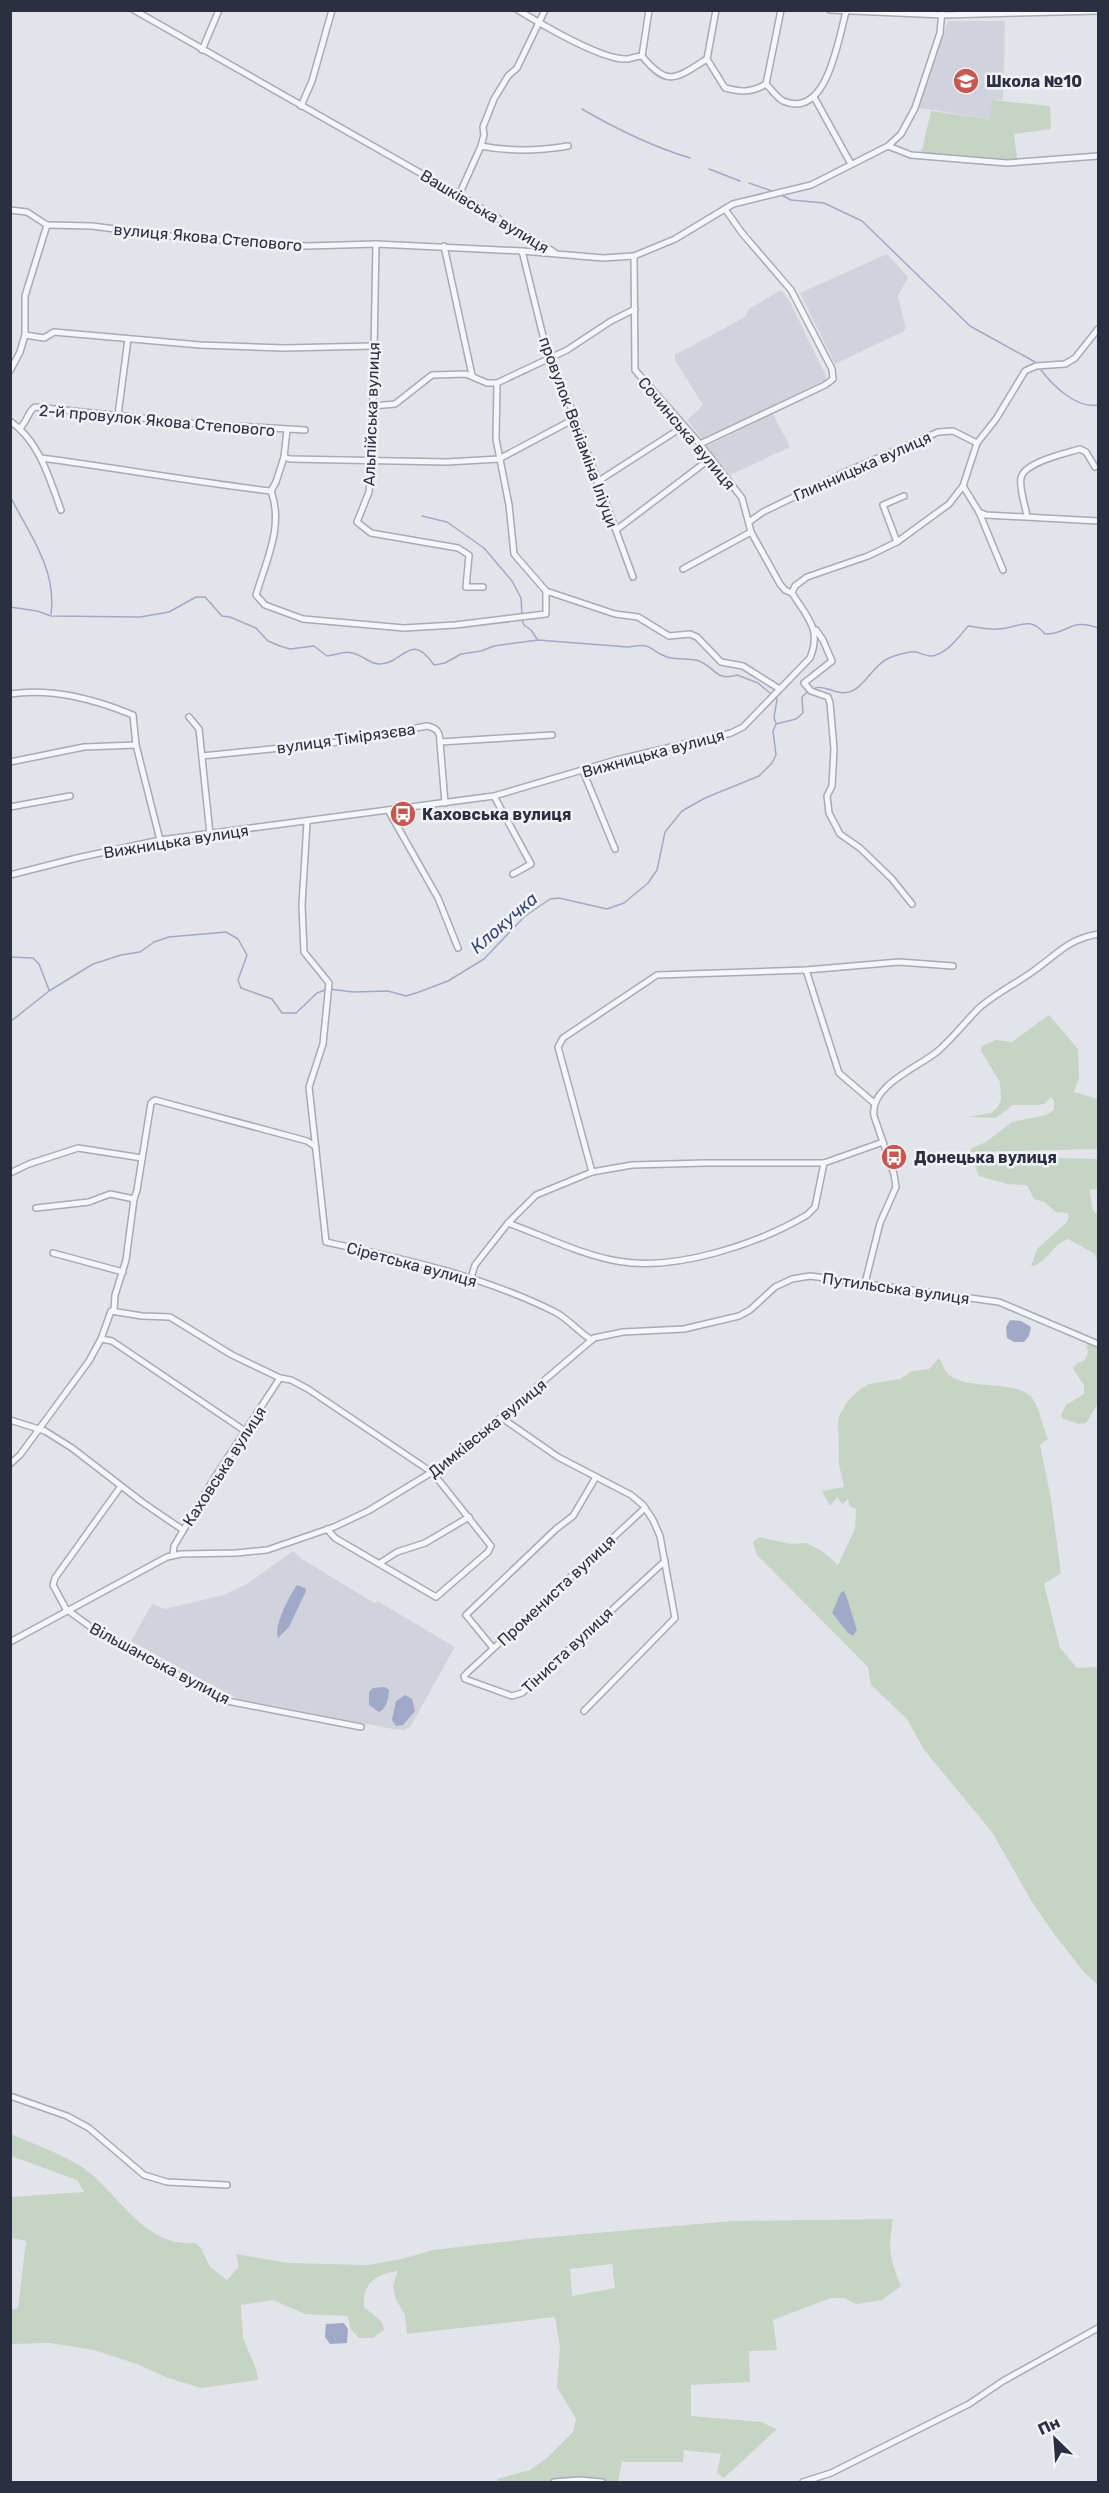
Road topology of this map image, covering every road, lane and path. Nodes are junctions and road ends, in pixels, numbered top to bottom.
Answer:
1 (134, 10) edge
2 (219, 10) edge
3 (332, 10) edge
4 (518, 10) edge
5 (545, 10) edge
6 (649, 10) edge
7 (716, 10) edge
8 (781, 10) edge
9 (830, 10) edge
10 (1094, 11) edge
11 (1098, 11) edge
12 (846, 12) junction
13 (942, 13) edge
14 (540, 24) junction
15 (201, 50) junction
16 (642, 56) junction
17 (707, 59) junction
18 (766, 84) junction
19 (814, 97) junction
20 (301, 106) junction
21 (481, 146) junction
22 (568, 146) dead end
23 (888, 146) junction
24 (1098, 156) edge
25 (851, 164) junction
26 (459, 195) junction
27 (725, 209) junction
28 (10, 210) edge
29 (47, 225) junction
30 (376, 244) junction
31 (444, 246) junction
32 (522, 251) junction
33 (556, 254) junction
34 (634, 256) junction
35 (635, 309) junction
36 (1098, 329) edge
37 (25, 336) junction
38 (128, 339) junction
39 (374, 346) junction
40 (551, 357) junction
41 (10, 371) edge
42 (472, 375) junction
43 (497, 383) junction
44 (373, 406) junction
45 (117, 415) junction
46 (574, 419) junction
47 (10, 421) edge
48 (684, 426) junction
49 (20, 428) junction
50 (287, 430) junction
51 (305, 430) dead end
52 (977, 442) junction
53 (700, 444) junction
54 (284, 457) junction
55 (41, 458) junction
56 (711, 458) junction
57 (499, 459) junction
58 (372, 460) junction
59 (1095, 467) dead end
60 (597, 482) junction
61 (963, 486) junction
62 (271, 492) junction
63 (904, 496) dead end
64 (61, 510) dead end
65 (979, 512) junction
66 (1027, 516) junction
67 (1098, 521) edge
68 (749, 522) junction
69 (615, 530) junction
70 (751, 532) junction
71 (897, 542) junction
72 (683, 569) dead end
73 (1003, 570) dead end
74 (633, 577) dead end
75 (483, 587) dead end
76 (546, 591) junction
77 (792, 593) junction
78 (813, 627) junction
79 (777, 690) junction
80 (10, 694) edge
81 (189, 717) dead end
82 (552, 735) dead end
83 (440, 742) junction
84 (136, 745) junction
85 (202, 756) junction
86 (10, 762) edge
87 (583, 771) junction
88 (70, 796) dead end
89 (494, 796) junction
90 (446, 803) junction
91 (10, 807) edge
92 (388, 810) junction
93 (307, 822) junction
94 (210, 834) junction
95 (160, 840) junction
96 (615, 849) dead end
97 (513, 874) dead end
98 (10, 875) edge
99 (912, 904) dead end
100 (1098, 934) edge
101 (458, 948) dead end
102 (953, 966) dead end
103 (806, 970) junction
104 (874, 1102) junction
105 (883, 1142) junction
106 (316, 1148) junction
107 (142, 1158) junction
108 (824, 1163) junction
109 (592, 1172) junction
110 (10, 1173) edge
111 (134, 1199) junction
112 (36, 1208) dead end
113 (508, 1222) junction
114 (53, 1253) dead end
115 (123, 1272) junction
116 (471, 1278) junction
117 (865, 1282) junction
118 (114, 1310) junction
119 (101, 1340) junction
120 (592, 1340) junction
121 (1098, 1344) edge
122 (280, 1378) junction
123 (502, 1418) junction
124 (10, 1420) edge
125 (39, 1429) junction
126 (245, 1431) junction
127 (10, 1464) edge
128 (433, 1473) junction
129 (596, 1477) junction
130 (121, 1486) junction
131 (645, 1508) junction
132 (469, 1517) junction
133 (327, 1529) junction
134 (183, 1530) junction
135 (173, 1555) junction
136 (665, 1561) junction
137 (380, 1563) junction
138 (68, 1611) junction
139 (10, 1642) edge
140 (493, 1648) junction
141 (468, 1672) joint
142 (584, 1711) dead end
143 (361, 1727) dead end
144 (10, 2096) edge
145 (227, 2185) dead end
146 (1098, 2328) edge
147 (554, 2482) edge
148 (602, 2482) edge
149 (803, 2482) edge

1 - 15 street, Вашківська вулиця
2 - 15 street
3 - 20 street
4 - 14 street
5 - 14 street
6 - 16 street
7 - 17 street
8 - 18 street
9 - 12 street
10 - 11 street
10 - 13 street
12 - 13 street
12 - 19 street
13 - 23 street, Вашківська вулиця
14 - 16 street
14 - 21 street
15 - 20 street, Вашківська вулиця
16 - 17 street
17 - 18 street
18 - 19 street
19 - 25 street
20 - 26 street, Вашківська вулиця
21 - 22 street
21 - 26 street
23 - 24 street
23 - 25 street, Вашківська вулиця
25 - 27 street, Вашківська вулиця
26 - 33 street, Вашківська вулиця
27 - 34 street, Вашківська вулиця
27 - 53 street
28 - 29 street
29 - 30 street, вулиця Якова Степового
29 - 37 street
30 - 31 street, вулиця Якова Степового
30 - 39 street, Альпійська вулиця
31 - 32 street, вулиця Якова Степового
31 - 42 street
32 - 33 street, вулиця Якова Степового
32 - 40 street, провулок Веніаміна Іліуци
33 - 34 street, Вашківська вулиця
34 - 35 street, Сочинська вулиця
35 - 40 street
35 - 48 street, Сочинська вулиця
36 - 52 street
37 - 38 street
37 - 41 street
38 - 39 street
38 - 45 street
39 - 44 street, Альпійська вулиця
40 - 43 street
40 - 46 street, провулок Веніаміна Іліуци
42 - 43 street
42 - 44 street
43 - 57 street
44 - 58 street, Альпійська вулиця
45 - 49 street, 2-й провулок Якова Степового
45 - 50 street, 2-й провулок Якова Степового
46 - 57 street
46 - 60 street, провулок Веніаміна Іліуци
47 - 49 street
48 - 53 street, Сочинська вулиця
48 - 60 street
49 - 55 street
50 - 51 street, 2-й провулок Якова Степового
50 - 54 street
52 - 61 street
52 - 68 street, Глинницька вулиця
53 - 56 street, Сочинська вулиця
54 - 58 street
54 - 62 street
55 - 62 street
55 - 64 street
56 - 68 street, Сочинська вулиця
56 - 69 street
57 - 58 street
57 - 76 street
58 - 75 street, Альпійська вулиця
59 - 66 street
60 - 69 street, провулок Веніаміна Іліуци
61 - 65 street
61 - 71 street
62 - 76 street
63 - 71 street
65 - 66 street
65 - 73 street
66 - 67 street
68 - 70 street, Сочинська вулиця
69 - 74 street, провулок Веніаміна Іліуци
70 - 72 street
70 - 77 street, Сочинська вулиця
71 - 77 street
76 - 79 street
77 - 78 street
78 - 79 street, Вижницька вулиця
78 - 99 street
79 - 87 street, Вижницька вулиця
80 - 84 street
81 - 85 street
82 - 83 street, вулиця Тімірязєва
83 - 85 street, вулиця Тімірязєва
83 - 90 street
84 - 86 street
84 - 95 street
85 - 94 street
87 - 89 street, Вижницька вулиця
87 - 96 street
88 - 91 street
89 - 90 street, Вижницька вулиця
89 - 97 street
90 - 92 street, Вижницька вулиця
92 - 93 street, Вижницька вулиця
92 - 101 street
93 - 94 street, Вижницька вулиця
93 - 106 street
94 - 95 street, Вижницька вулиця
95 - 98 street, Вижницька вулиця
100 - 104 street
102 - 103 street
103 - 104 street
103 - 109 street
104 - 105 street
105 - 108 street
105 - 117 street
106 - 107 street
106 - 116 street, Сіретська вулиця
107 - 110 street
107 - 111 street
108 - 109 street
108 - 113 street
109 - 113 street
111 - 112 street
111 - 115 street
113 - 116 street
114 - 115 street
115 - 118 street
116 - 120 street, Сіретська вулиця
117 - 120 street, Путильська вулиця
117 - 121 street, Путильська вулиця
118 - 119 street
118 - 122 street
119 - 125 street
119 - 126 street
120 - 123 street, Димківська вулиця
122 - 126 street, Каховська вулиця
122 - 128 street
123 - 128 street, Димківська вулиця
123 - 129 street
124 - 125 street
125 - 127 street
125 - 130 street
126 - 134 street, Каховська вулиця
128 - 132 street
128 - 133 street, Димківська вулиця
129 - 131 street
129 - 140 street
130 - 134 street
130 - 138 street
131 - 136 street
131 - 140 street, Промениста вулиця
132 - 137 street
132 - 137 street
133 - 135 street, Димківська вулиця
133 - 137 street
134 - 135 street, Каховська вулиця
135 - 138 street, Димківська вулиця
136 - 141 street, Тіниста вулиця
136 - 142 street
138 - 139 street, Димківська вулиця
138 - 143 street, Вільшанська вулиця
140 - 141 street, Промениста вулиця
144 - 145 street
146 - 149 street
147 - 148 street

